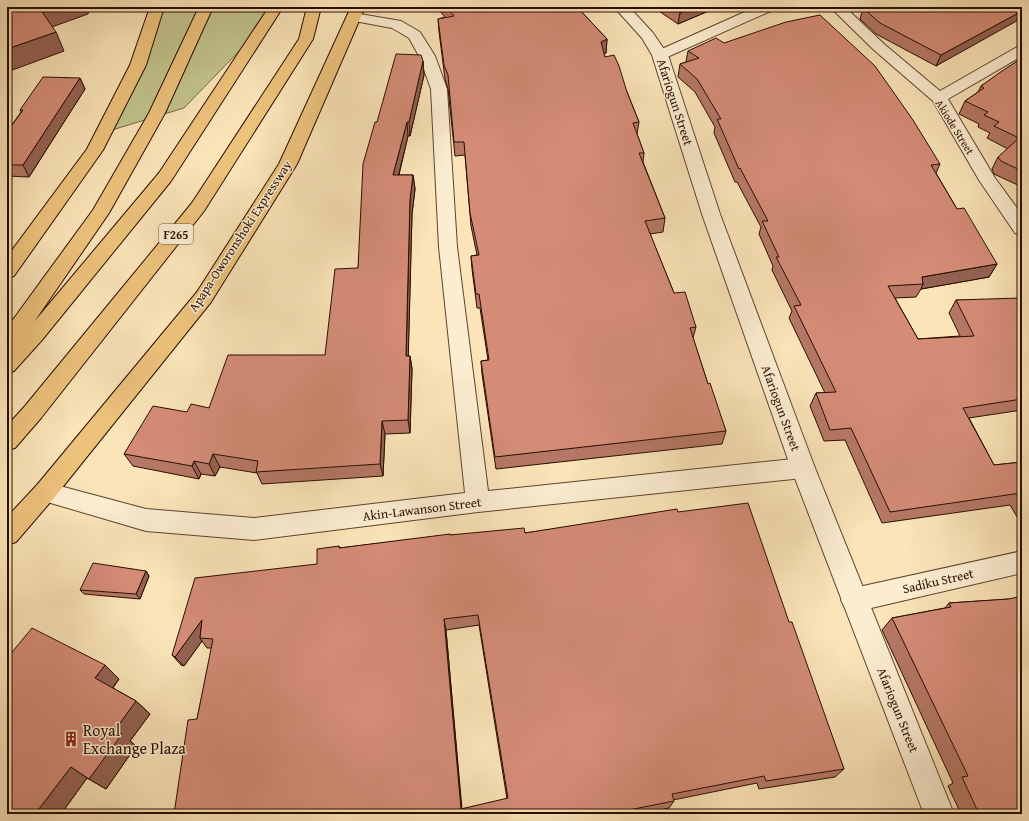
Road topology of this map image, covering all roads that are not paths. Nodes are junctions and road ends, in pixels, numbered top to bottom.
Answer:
1 (157, 7) edge
2 (206, 7) edge
3 (276, 7) edge
4 (314, 7) edge
5 (325, 7) edge
6 (621, 7) edge
7 (768, 7) edge
8 (837, 7) edge
9 (356, 12) edge
10 (306, 38) junction
11 (1022, 50) edge
12 (660, 55) junction
13 (939, 98) junction
14 (1022, 229) edge
15 (7, 271) edge
16 (7, 342) edge
17 (7, 365) edge
18 (7, 441) edge
19 (803, 468) junction
20 (45, 492) junction
21 (478, 502) junction
22 (7, 534) edge
23 (1022, 562) edge
24 (854, 600) junction
25 (939, 814) edge

1 - 15 main road
2 - 16 main road
3 - 17 main road
4 - 10 main road, F265
5 - 10 main road
6 - 12 street, Afariogun Street
7 - 12 street
8 - 13 street, Akiode Street
9 - 20 main road, Apapa-Oworonshoki Expressway
9 - 21 street
10 - 18 main road, F265
11 - 13 street
12 - 19 street, Afariogun Street
13 - 14 street, Akiode Street
19 - 21 street, Akin-Lawanson Street
19 - 24 street, Afariogun Street
20 - 21 street, Akin-Lawanson Street
20 - 22 main road, Apapa-Oworonshoki Expressway
23 - 24 street, Sadiku Street
24 - 25 street, Afariogun Street

